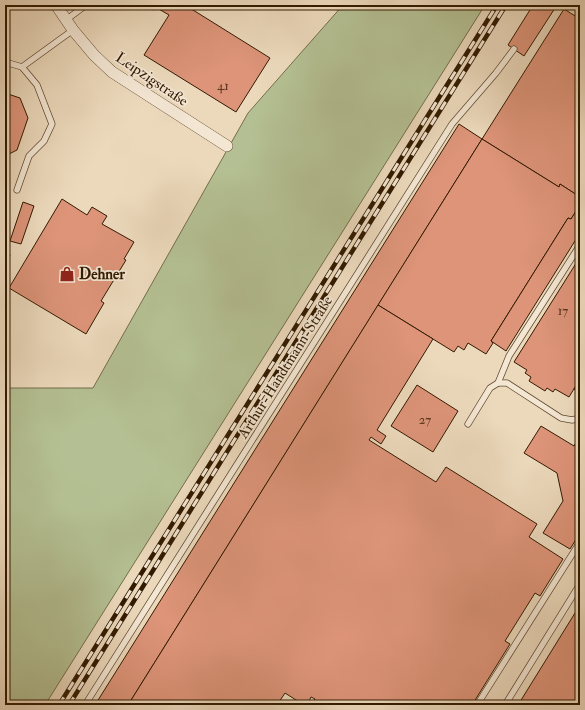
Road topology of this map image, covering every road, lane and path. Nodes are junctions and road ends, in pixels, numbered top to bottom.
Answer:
1 (56, 5) edge
2 (86, 5) edge
3 (66, 20) junction
4 (74, 30) junction
5 (514, 49) dead end
6 (5, 62) edge
7 (22, 67) junction
8 (227, 146) dead end
9 (17, 190) dead end
10 (580, 245) edge
11 (498, 382) junction
12 (580, 418) edge
13 (468, 424) dead end
14 (580, 542) edge
15 (580, 584) edge
16 (85, 705) edge
17 (477, 705) edge
18 (505, 705) edge

1 - 3 street, Leipzigstraße
2 - 3 lane
3 - 4 street, Leipzigstraße
4 - 7 lane
4 - 8 street, Leipzigstraße
5 - 16 lane, Arthur-Handtmann-Straße
6 - 7 lane
7 - 9 lane
10 - 11 lane
11 - 12 lane
11 - 13 lane
14 - 17 lane
15 - 18 lane

